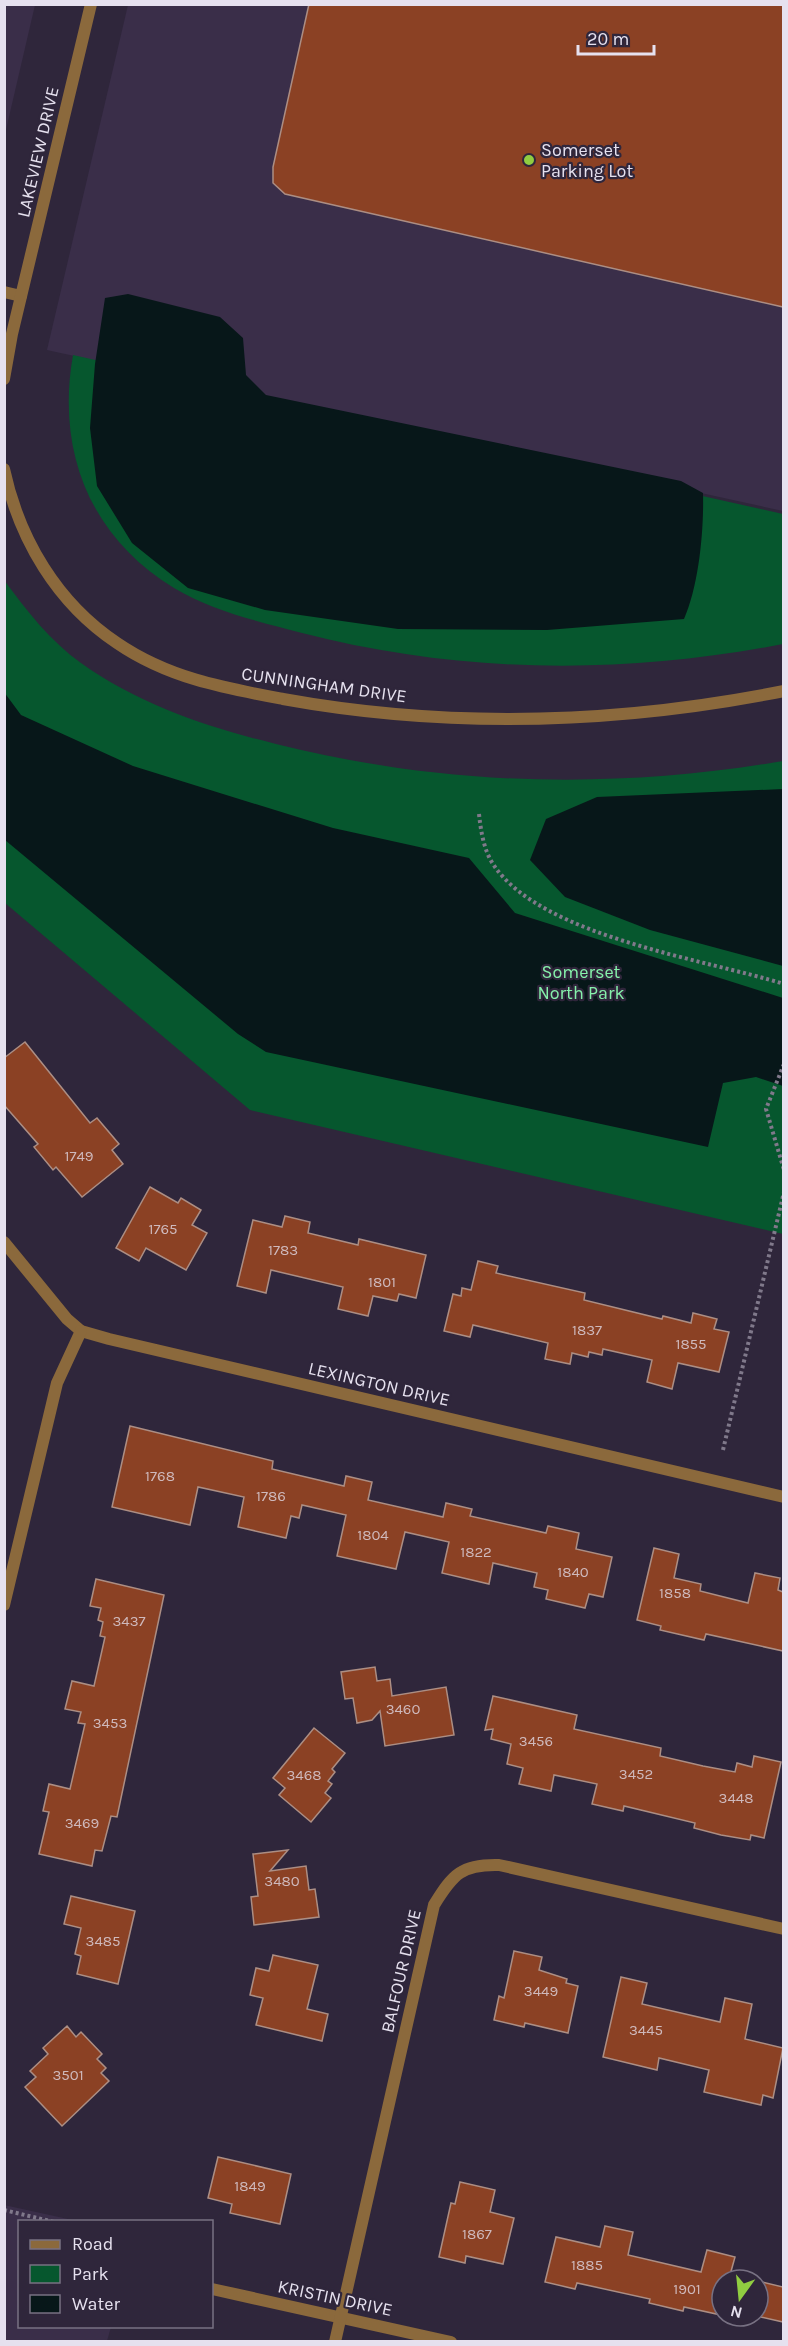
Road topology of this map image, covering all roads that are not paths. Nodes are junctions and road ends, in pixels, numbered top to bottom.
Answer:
1 (91, 4) edge
2 (4, 292) edge
3 (21, 296) junction
4 (4, 379) edge
5 (4, 469) edge
6 (783, 691) edge
7 (4, 1242) edge
8 (81, 1331) junction
9 (783, 1497) edge
10 (4, 1605) edge
11 (783, 1929) edge
12 (213, 2289) edge
13 (340, 2318) junction
14 (335, 2342) edge
15 (451, 2342) edge

1 - 3 street, LAKEVIEW DRIVE
2 - 3 street
3 - 4 street, LAKEVIEW DRIVE
5 - 6 street, CUNNINGHAM DRIVE
7 - 8 street
8 - 9 street, LEXINGTON DRIVE
8 - 10 street
11 - 13 street, BALFOUR DRIVE
12 - 13 street, KRISTIN DRIVE
13 - 14 street, BALFOUR DRIVE
13 - 15 street, KRISTIN DRIVE

